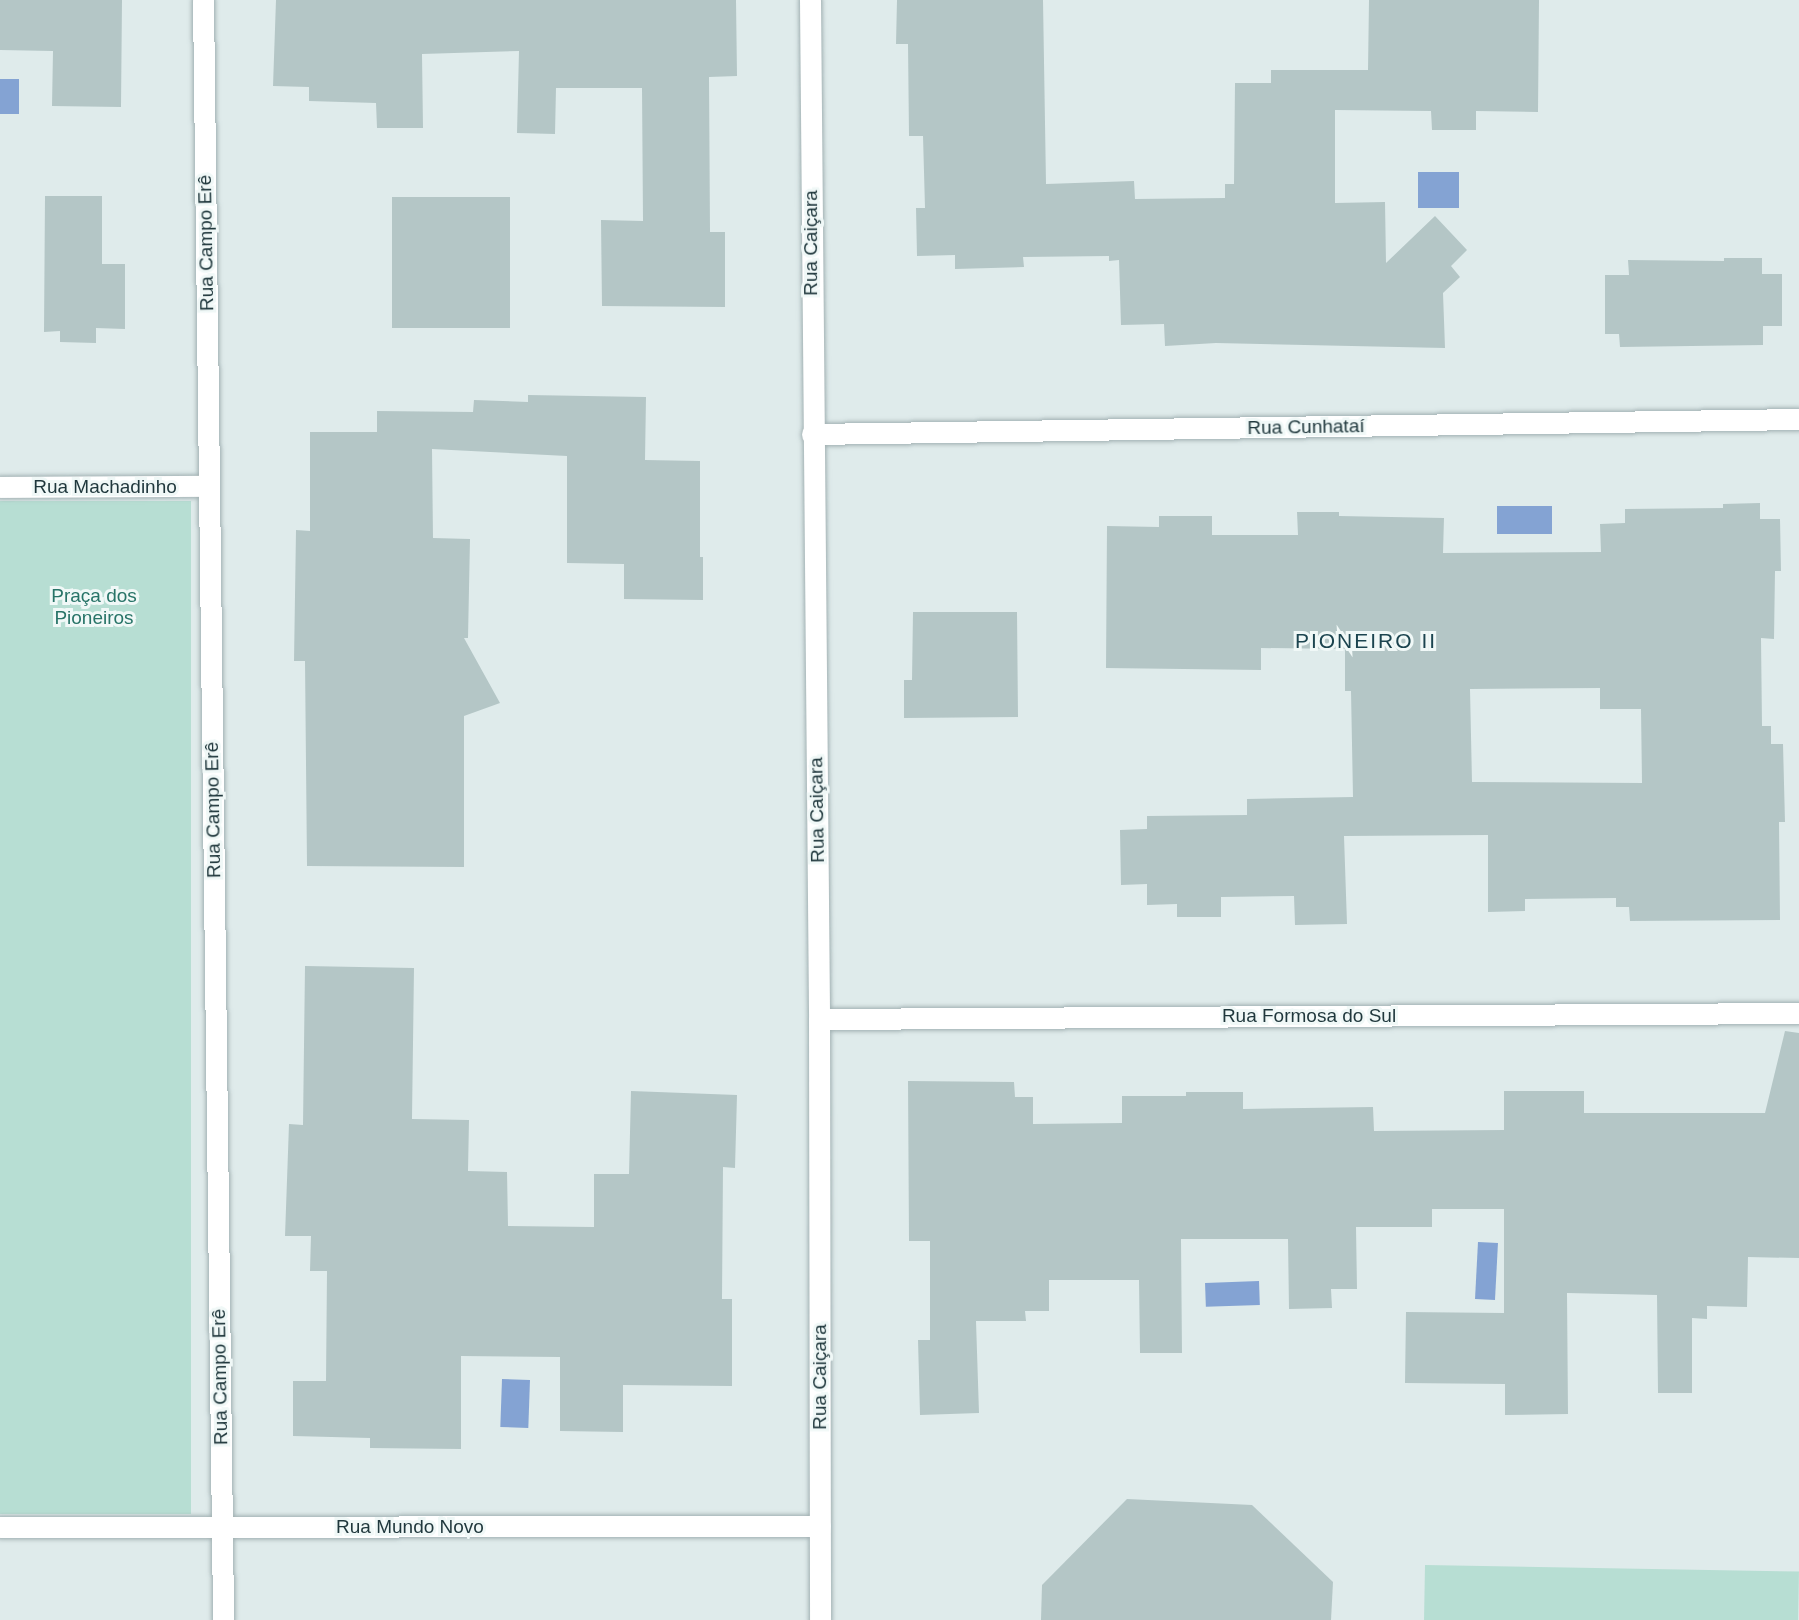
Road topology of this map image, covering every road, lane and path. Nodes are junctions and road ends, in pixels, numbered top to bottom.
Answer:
1 (203, 0) edge
2 (810, 0) edge
3 (1799, 419) edge
4 (813, 434) junction
5 (209, 486) junction
6 (0, 487) edge
7 (1799, 1013) edge
8 (819, 1019) junction
9 (820, 1526) junction
10 (0, 1527) edge
11 (222, 1527) junction
12 (223, 1620) edge
13 (820, 1620) edge

1 - 5 street, Rua Campo Erê
2 - 4 street, Rua Caiçara
3 - 4 street, Rua Cunhataí
4 - 8 street, Rua Caiçara
5 - 6 street, Rua Machadinho
5 - 11 street, Rua Campo Erê
7 - 8 street, Rua Formosa do Sul
8 - 9 street, Rua Caiçara
9 - 11 street, Rua Mundo Novo
9 - 13 street, Rua Caiçara
10 - 11 street, Rua Mundo Novo
11 - 12 street, Rua Campo Erê

